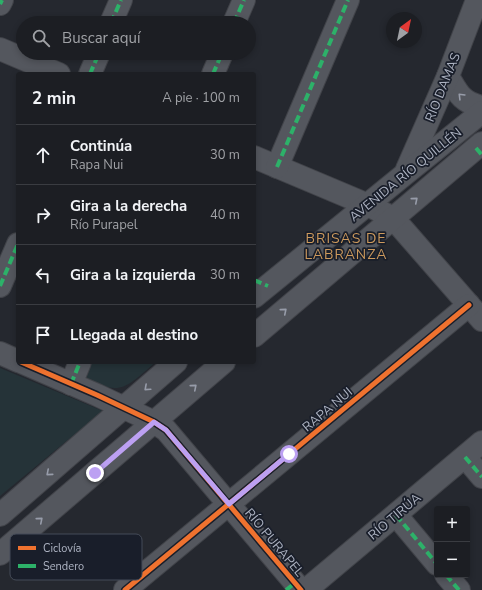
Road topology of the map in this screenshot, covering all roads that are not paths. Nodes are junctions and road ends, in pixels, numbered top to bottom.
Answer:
1 (2, 0) edge
2 (121, 0) edge
3 (244, 0) edge
4 (348, 0) edge
5 (477, 0) edge
6 (0, 4) edge
7 (114, 16) edge
8 (237, 16) edge
9 (0, 49) edge
10 (16, 56) edge
11 (26, 60) edge
12 (96, 60) edge
13 (219, 60) edge
14 (54, 72) edge
15 (91, 72) edge
16 (214, 72) edge
17 (448, 76) junction
18 (482, 107) edge
19 (482, 112) edge
20 (480, 149) edge
21 (256, 158) edge
22 (277, 167) junction
23 (405, 174) junction
24 (368, 205) junction
25 (393, 218) junction
26 (16, 249) edge
27 (0, 286) edge
28 (259, 288) edge
29 (476, 313) edge
30 (256, 334) edge
31 (0, 353) edge
32 (16, 360) edge
33 (26, 364) edge
34 (79, 364) edge
35 (174, 364) edge
36 (222, 364) edge
37 (70, 384) junction
38 (124, 408) junction
39 (154, 422) junction
40 (482, 442) edge
41 (465, 457) junction
42 (482, 477) edge
43 (229, 504) junction
44 (0, 515) edge
45 (396, 515) junction
46 (23, 534) edge
47 (10, 545) edge
48 (0, 554) edge
49 (434, 560) edge
50 (142, 576) edge
51 (449, 578) edge
52 (137, 580) edge
53 (297, 588) edge
54 (125, 590) edge
55 (459, 590) edge

1 - 6 street
2 - 7 street
3 - 8 street
4 - 22 street
5 - 17 street, RÍO DAMAS
9 - 10 street
11 - 14 street
12 - 15 street
13 - 16 street
18 -> 17 street
17 - 23 street, RÍO DAMAS
19 - 23 street, AVENIDA RÍO QUILLÉN
25 -> 20 street, AVENIDA RÍO QUILLÉN
21 - 22 street
22 - 24 street
23 - 24 street, AVENIDA RÍO QUILLÉN
24 - 25 street
24 - 28 street, AVENIDA RÍO QUILLÉN
25 - 29 street
30 -> 25 street, AVENIDA RÍO QUILLÉN
26 - 27 street
29 - 43 street, RAPA NUI
31 - 32 street, RÍO PURAPEL
33 - 37 street, RÍO PURAPEL
34 - 37 street
35 -> 38 street
39 -> 36 street
37 - 38 street, RÍO PURAPEL
38 - 39 street, RÍO PURAPEL
38 -> 44 street
39 - 43 street, RÍO PURAPEL
46 -> 39 street
40 - 41 street, RÍO TIRÚA
41 - 42 street
41 - 45 street, RÍO TIRÚA
43 - 50 street, RAPA NUI
43 - 53 street, RÍO PURAPEL
45 - 49 street
45 - 53 street, RÍO TIRÚA
48 -> 47 street
51 - 55 street
52 - 54 street, RAPA NUI

